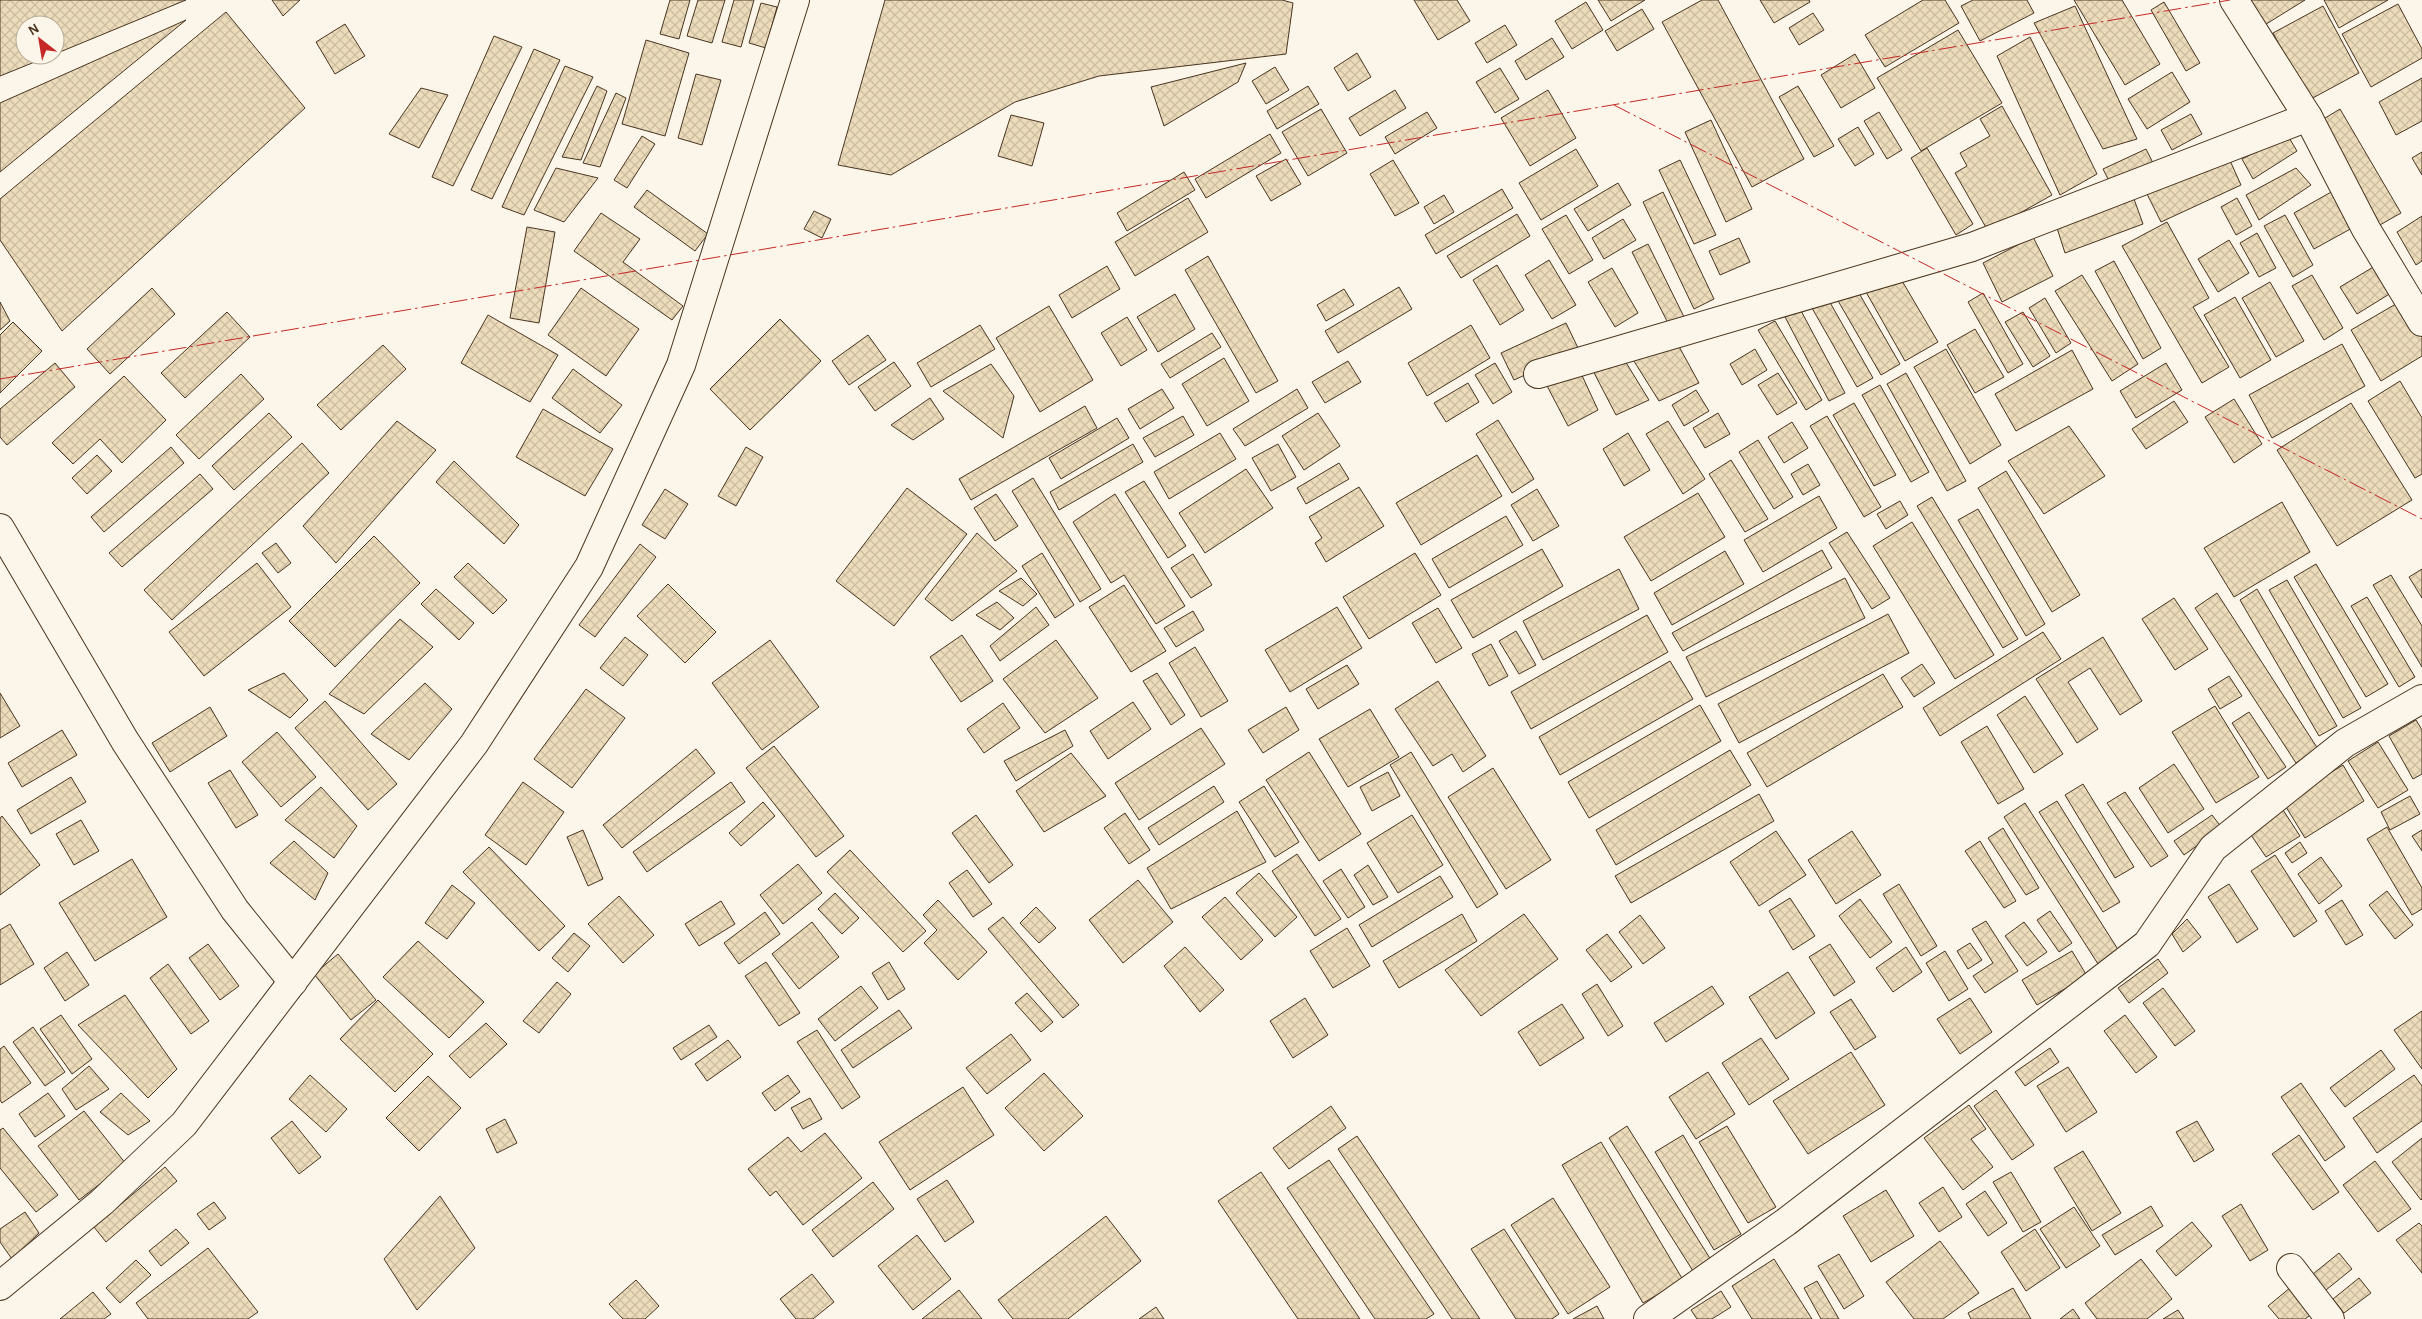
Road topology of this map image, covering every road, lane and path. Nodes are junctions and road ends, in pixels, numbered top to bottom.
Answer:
1 (794, 0) edge
2 (2234, 0) edge
3 (2308, 116) junction
4 (2422, 322) edge
5 (1538, 374) dead end
6 (0, 528) edge
7 (2422, 699) edge
8 (293, 982) junction
9 (2291, 1268) dead end
10 (0, 1286) edge
11 (1648, 1319) edge
12 (2330, 1319) edge

1 - 8 street
2 - 3 street
3 - 4 street
3 - 5 street
6 - 8 street
7 - 11 street
8 - 10 street
9 - 12 street

